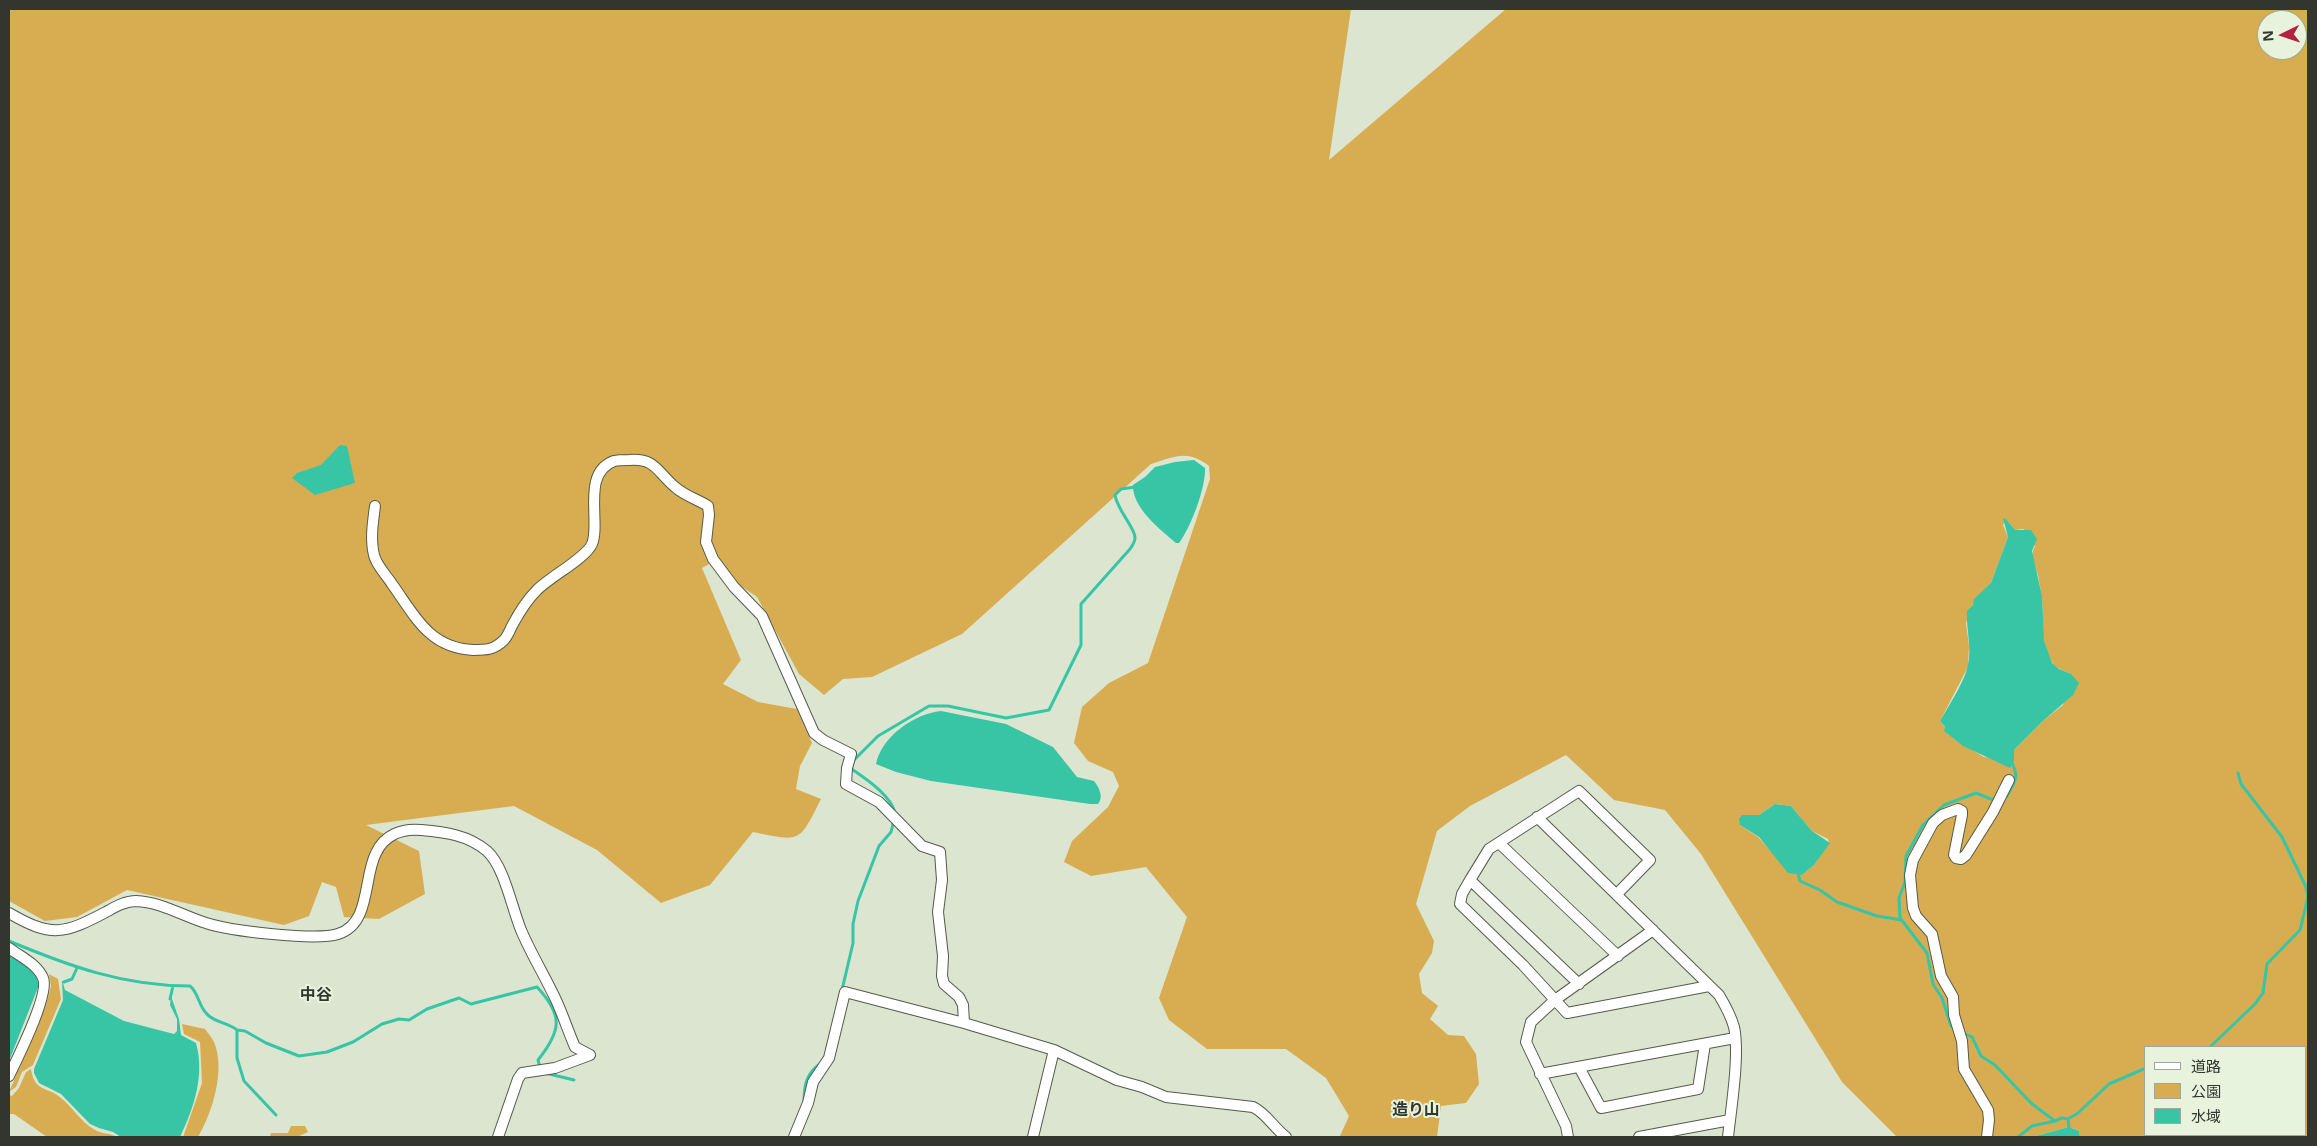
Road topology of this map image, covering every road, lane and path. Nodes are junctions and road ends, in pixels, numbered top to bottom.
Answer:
1 (376, 506) dead end
2 (2009, 780) dead end
3 (1537, 817) junction
4 (1499, 843) junction
5 (1470, 880) junction
6 (1617, 894) junction
7 (9, 913) edge
8 (1653, 930) junction
9 (9, 948) edge
10 (1618, 956) junction
11 (1579, 984) junction
12 (1709, 986) junction
13 (1555, 1000) junction
14 (964, 1023) junction
15 (1735, 1038) junction
16 (1704, 1044) junction
17 (1054, 1050) junction
18 (1579, 1067) junction
19 (1540, 1074) junction
20 (9, 1076) edge
21 (1730, 1120) junction
22 (498, 1137) edge
23 (794, 1137) edge
24 (1033, 1137) edge
25 (1286, 1137) edge
26 (1568, 1137) edge
27 (1640, 1137) edge
28 (1728, 1137) edge
29 (1987, 1137) edge

1 - 14 street
2 - 29 street
3 - 4 street
3 - 6 street
3 - 6 street
4 - 5 street
4 - 10 street
5 - 11 street
5 - 13 street
6 - 8 street
7 - 22 street
8 - 10 street
8 - 12 street
9 - 20 street
10 - 11 street
11 - 13 street
12 - 13 street
12 - 15 street
13 - 19 street
14 - 17 street
14 - 23 street
15 - 16 street
15 - 21 street
16 - 18 street
16 - 18 street
17 - 24 street
17 - 25 street
18 - 19 street
19 - 26 street
21 - 27 street
21 - 28 street

